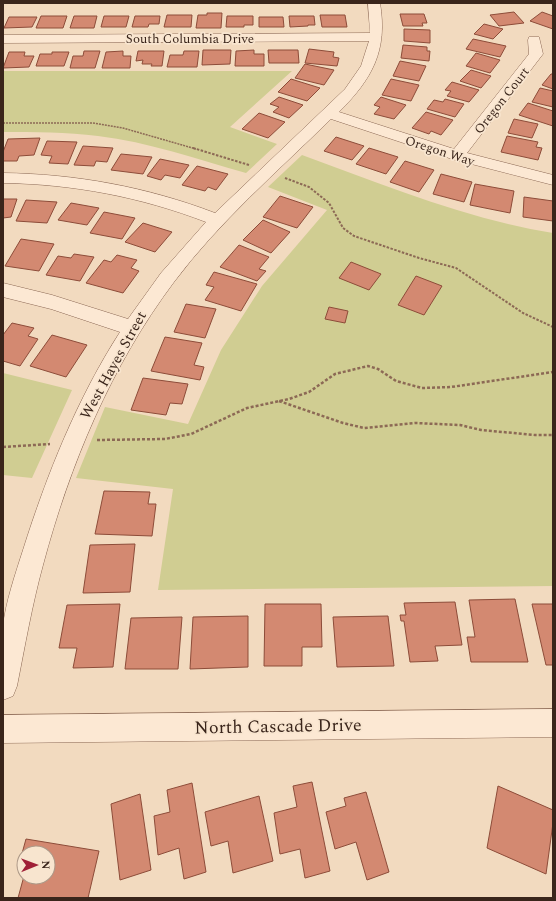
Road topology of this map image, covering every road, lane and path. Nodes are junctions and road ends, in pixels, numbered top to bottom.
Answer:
1 (374, 3) edge
2 (376, 37) junction
3 (3, 39) edge
4 (534, 40) dead end
5 (329, 114) junction
6 (3, 123) edge
7 (457, 156) junction
8 (269, 172) junction
9 (3, 178) edge
10 (553, 180) edge
11 (218, 220) junction
12 (3, 290) edge
13 (553, 327) edge
14 (131, 328) junction
15 (553, 372) edge
16 (279, 401) junction
17 (553, 435) edge
18 (73, 442) junction
19 (3, 447) edge
20 (3, 686) edge
21 (553, 724) edge
22 (3, 729) edge

1 - 2 street, West Hayes Street
2 - 3 street, South Columbia Drive
2 - 5 street, West Hayes Street
4 - 7 street, Oregon Court
5 - 7 street, Oregon Way
5 - 8 street, West Hayes Street
6 - 8 path
7 - 10 street, Oregon Way
8 - 11 street, West Hayes Street
8 - 13 path
9 - 11 street
11 - 14 street, West Hayes Street
12 - 14 street
14 - 18 street, West Hayes Street
15 - 16 path
16 - 17 path
16 - 18 path
18 - 19 path
18 - 20 street, West Hayes Street
21 - 22 street, North Cascade Drive

